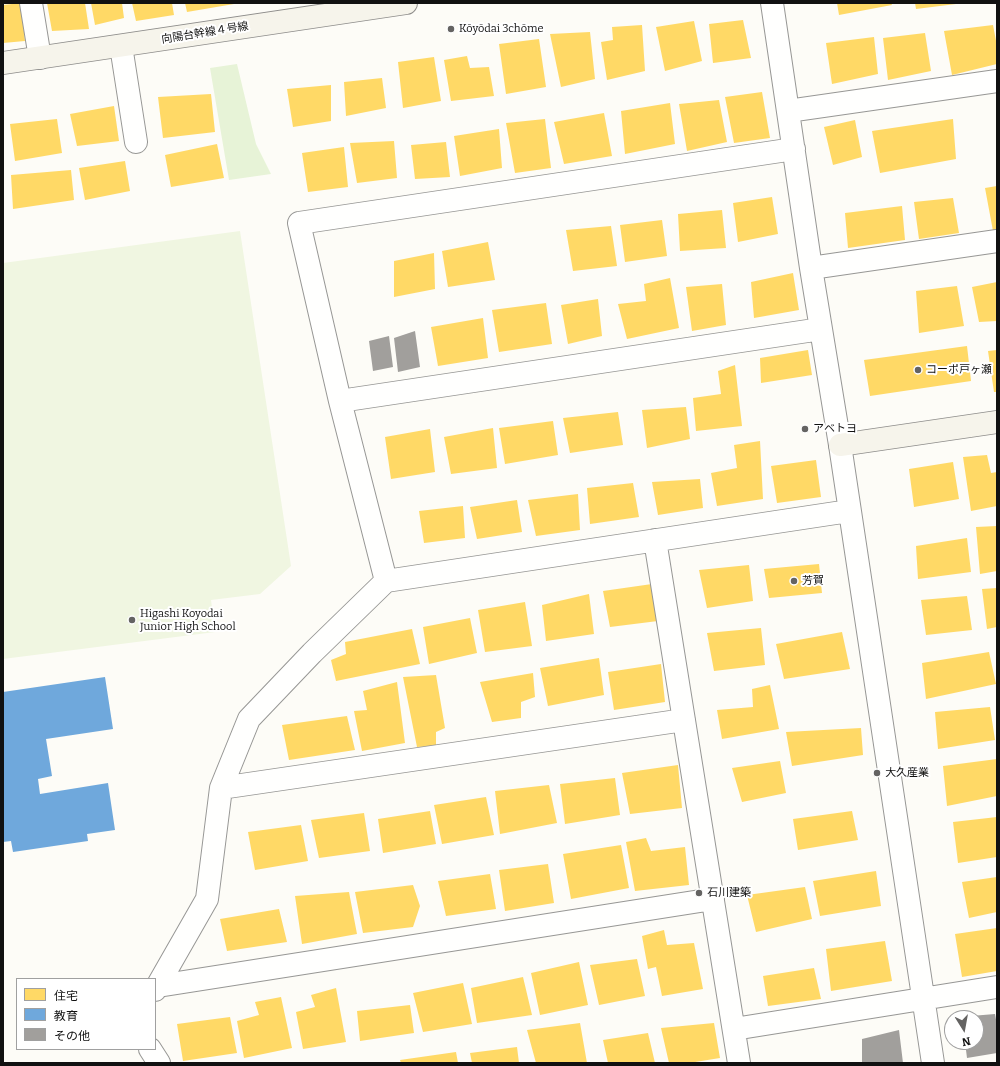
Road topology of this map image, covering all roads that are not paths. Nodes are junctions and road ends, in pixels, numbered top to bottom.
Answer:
1 (31, 3) edge
2 (406, 3) edge
3 (772, 3) edge
4 (120, 46) junction
5 (40, 58) junction
6 (3, 63) edge
7 (997, 81) edge
8 (788, 111) junction
9 (136, 142) dead end
10 (794, 149) junction
11 (997, 241) edge
12 (811, 268) junction
13 (821, 329) junction
14 (340, 400) junction
15 (997, 422) edge
16 (840, 445) junction
17 (849, 511) junction
18 (655, 540) junction
19 (386, 581) junction
20 (684, 720) junction
21 (221, 788) junction
22 (713, 899) junction
23 (997, 986) edge
24 (157, 988) edge
25 (923, 998) junction
26 (734, 1029) junction
27 (151, 1050) edge
28 (159, 1063) edge
29 (739, 1063) edge
30 (932, 1063) edge

1 - 5 street
2 - 4 street, 向陽台幹線４号線
3 - 8 street
4 - 5 street, 向陽台幹線４号線
4 - 9 street
5 - 6 street, 向陽台幹線４号線
7 - 8 street
8 - 10 street
10 - 12 street
10 - 14 street
11 - 12 street
12 - 13 street
13 - 14 street
13 - 16 street
14 - 19 street
15 - 16 street
16 - 17 street
17 - 18 street
17 - 25 street
18 - 19 street
18 - 20 street
19 - 21 street
20 - 21 street
20 - 22 street
21 - 24 street
22 - 24 street
22 - 26 street
23 - 25 street
25 - 26 street
25 - 30 street
26 - 29 street
27 - 28 street

